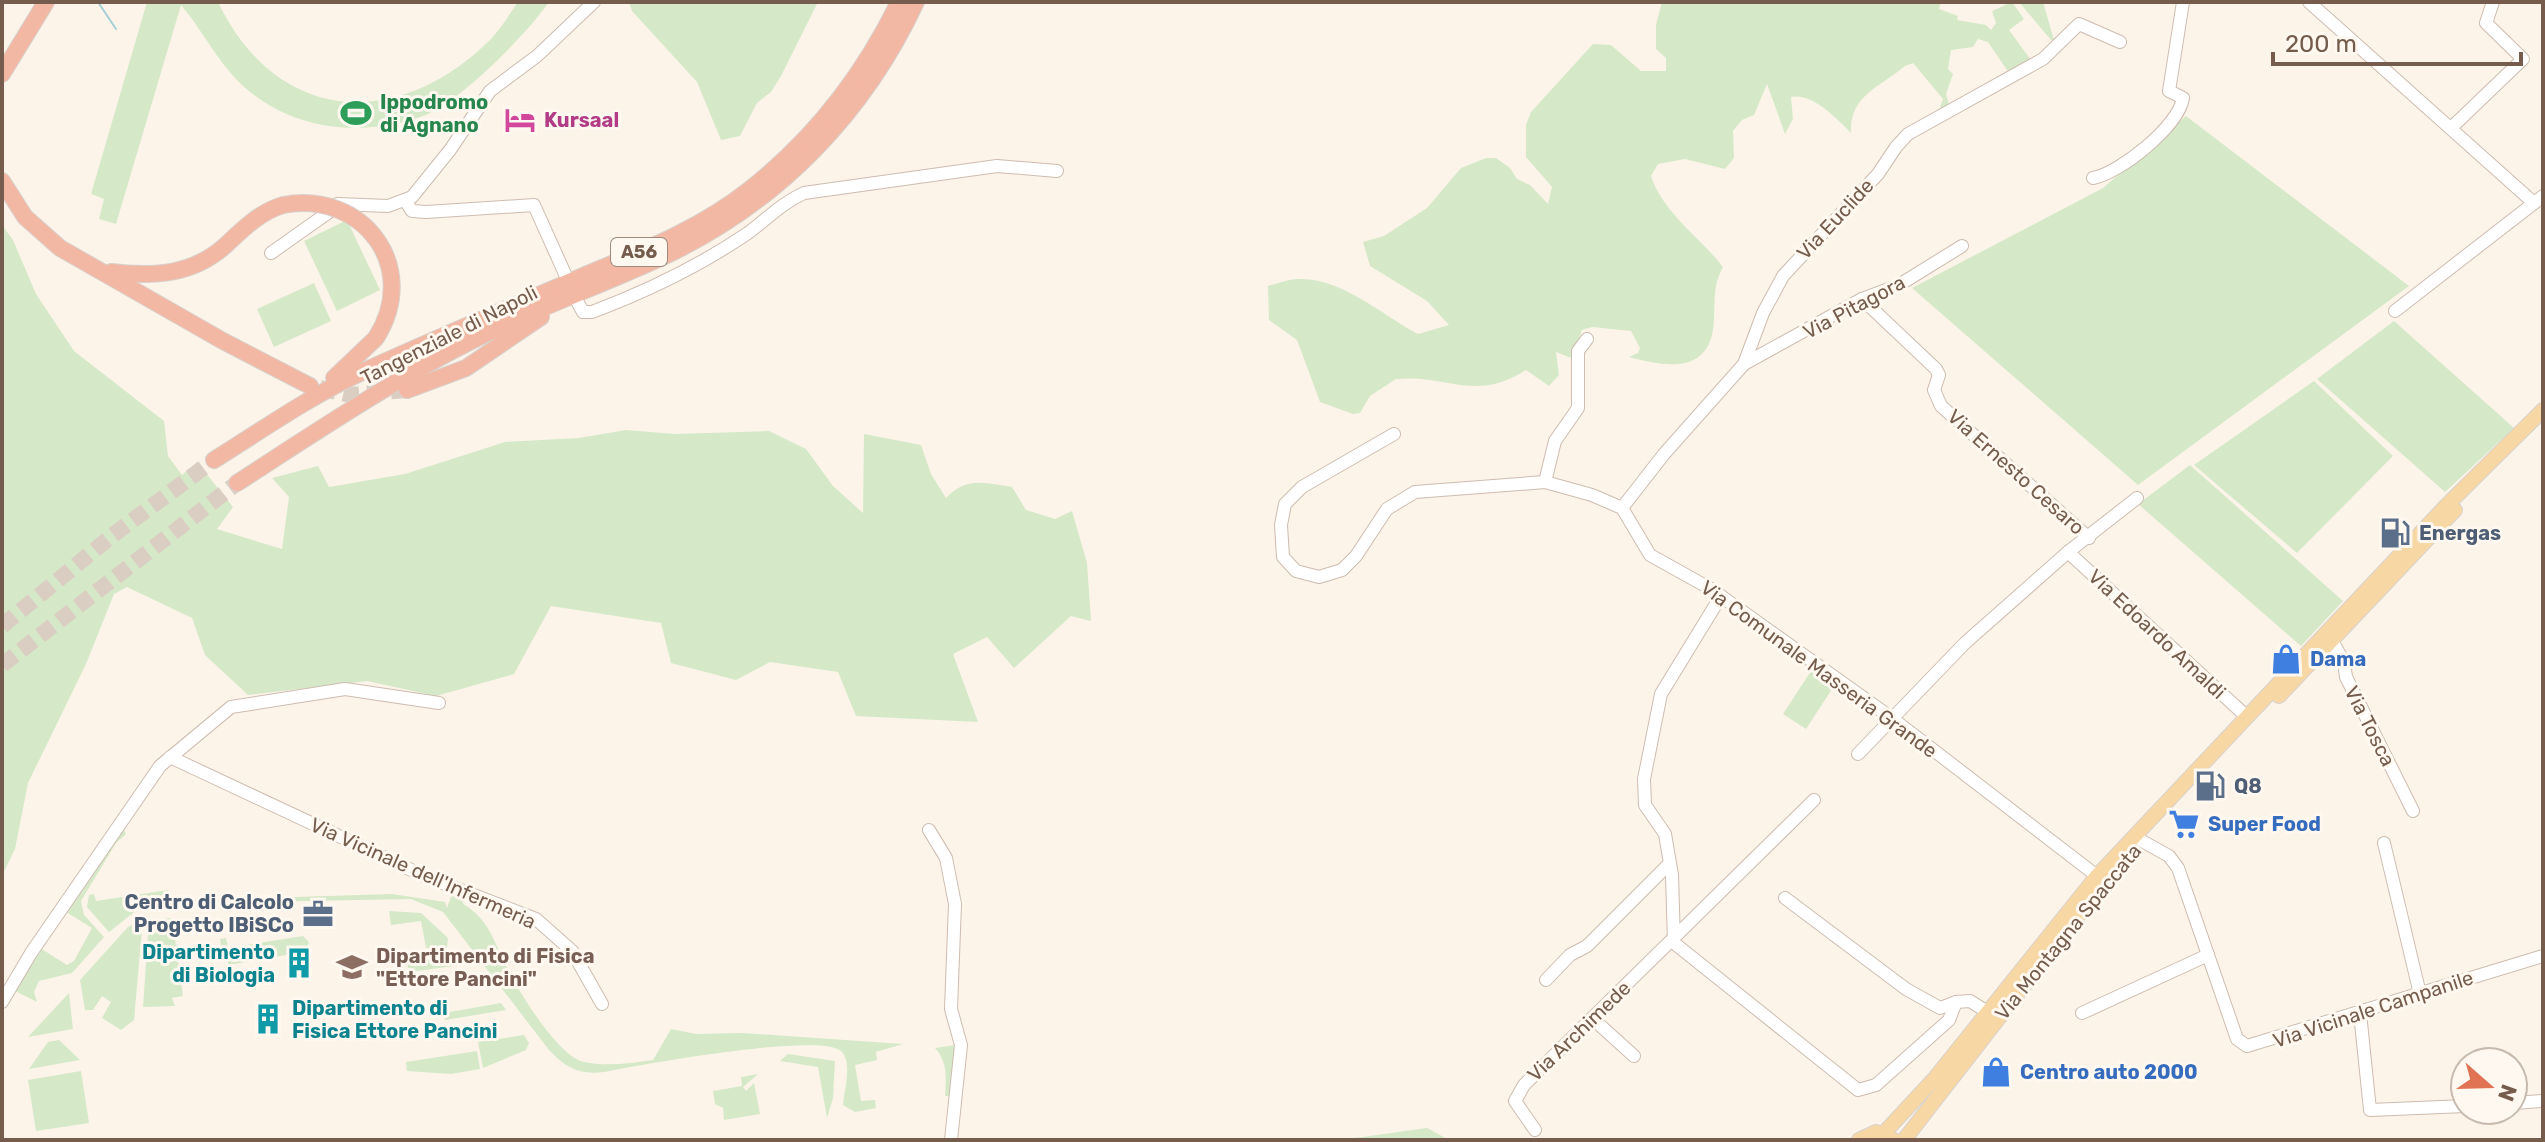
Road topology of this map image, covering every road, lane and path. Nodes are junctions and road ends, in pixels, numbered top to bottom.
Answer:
1 (46, 2) edge
2 (594, 2) edge
3 (899, 2) edge
4 (916, 2) edge
5 (2183, 2) edge
6 (2309, 2) edge
7 (2493, 2) edge
8 (2120, 42) dead end
9 (2, 74) edge
10 (2451, 128) junction
11 (1057, 171) dead end
12 (2093, 178) dead end
13 (2, 181) edge
14 (2538, 199) edge
15 (406, 202) junction
16 (1962, 246) dead end
17 (271, 253) dead end
18 (106, 272) junction
19 (565, 274) dead end
20 (1862, 299) junction
21 (571, 301) junction
22 (2395, 311) dead end
23 (1587, 339) dead end
24 (1744, 364) junction
25 (310, 386) tunnel mouth
26 (407, 390) tunnel mouth
27 (302, 404) junction
28 (2543, 410) edge
29 (2543, 423) edge
30 (1394, 434) dead end
31 (214, 460) tunnel mouth
32 (1545, 482) junction
33 (237, 483) tunnel mouth
34 (2137, 498) dead end
35 (1622, 508) junction
36 (2089, 538) junction
37 (2068, 552) junction
38 (1721, 596) junction
39 (2332, 641) junction
40 (439, 703) dead end
41 (2246, 716) junction
42 (1893, 719) junction
43 (1858, 754) dead end
44 (170, 757) junction
45 (1814, 800) dead end
46 (2413, 811) dead end
47 (929, 830) dead end
48 (2142, 841) junction
49 (2384, 843) dead end
50 (1668, 865) junction
51 (2097, 876) junction
52 (1785, 898) dead end
53 (1671, 937) junction
54 (2208, 955) junction
55 (2543, 956) edge
56 (1546, 980) dead end
57 (2420, 994) junction
58 (2, 1002) edge
59 (1956, 1002) junction
60 (602, 1004) dead end
61 (1986, 1011) junction
62 (2082, 1013) dead end
63 (2360, 1013) junction
64 (1592, 1018) junction
65 (1634, 1056) dead end
66 (2449, 1107) edge
67 (1535, 1130) dead end
68 (1889, 1137) edge
69 (951, 1140) edge
70 (1859, 1140) edge
71 (1904, 1140) edge

1 - 9 highway
2 - 15 street
3 - 27 highway, Tangenziale di Napoli / A56
4 - 21 highway, Tangenziale di Napoli / A56
5 - 12 street
6 - 10 street
7 - 10 street
8 - 24 street, Via Euclide
10 - 14 street
11 - 21 street
13 - 18 highway
14 - 22 street
15 - 17 street
15 - 19 street
16 - 20 street, Via Pitagora
18 - 25 highway
18 - 27 highway, bridge
20 - 24 street, Via Pitagora
20 - 36 street, Via Ernesto Cesaro
21 - 26 highway
21 - 33 highway, Tangenziale di Napoli / A56
23 - 32 street
24 - 35 street, Via Euclide
27 - 31 highway, Tangenziale di Napoli / A56
28 - 41 main road, Via Montagna Spaccata
29 - 39 main road, Via Montagna Spaccata
30 - 32 street
32 - 35 street
34 - 36 street
35 - 38 street, Via Comunale Masseria Grande
36 - 37 street
37 - 41 street, Via Edoardo Amaldi
37 - 42 street
38 - 42 street, Via Comunale Masseria Grande
38 - 50 street
39 - 46 street, Via Tosca
39 - 48 main road, Via Montagna Spaccata
40 - 44 street
41 - 51 main road, Via Montagna Spaccata
42 - 43 street
42 - 51 street, Via Comunale Masseria Grande
44 - 58 street
44 - 60 street, Via Vicinale dell'Infermeria
45 - 53 street, Via Archimede
47 - 69 street
48 - 54 street, Via Vicinale Campanile
48 - 71 main road, Via Montagna Spaccata
49 - 57 street
50 - 53 street
50 - 56 street
51 - 61 main road, Via Montagna Spaccata
52 - 59 street, Via Montagna Spaccata
53 - 59 street
53 - 64 street, Via Archimede
54 - 62 street
54 - 63 street, Via Vicinale Campanile
55 - 57 street, Via Vicinale Campanile
57 - 63 street, Via Vicinale Campanile
59 - 61 street, Via Montagna Spaccata
61 - 68 main road, Via Montagna Spaccata
63 - 66 street
64 - 65 street
64 - 67 street, Via Archimede
68 - 70 main road

